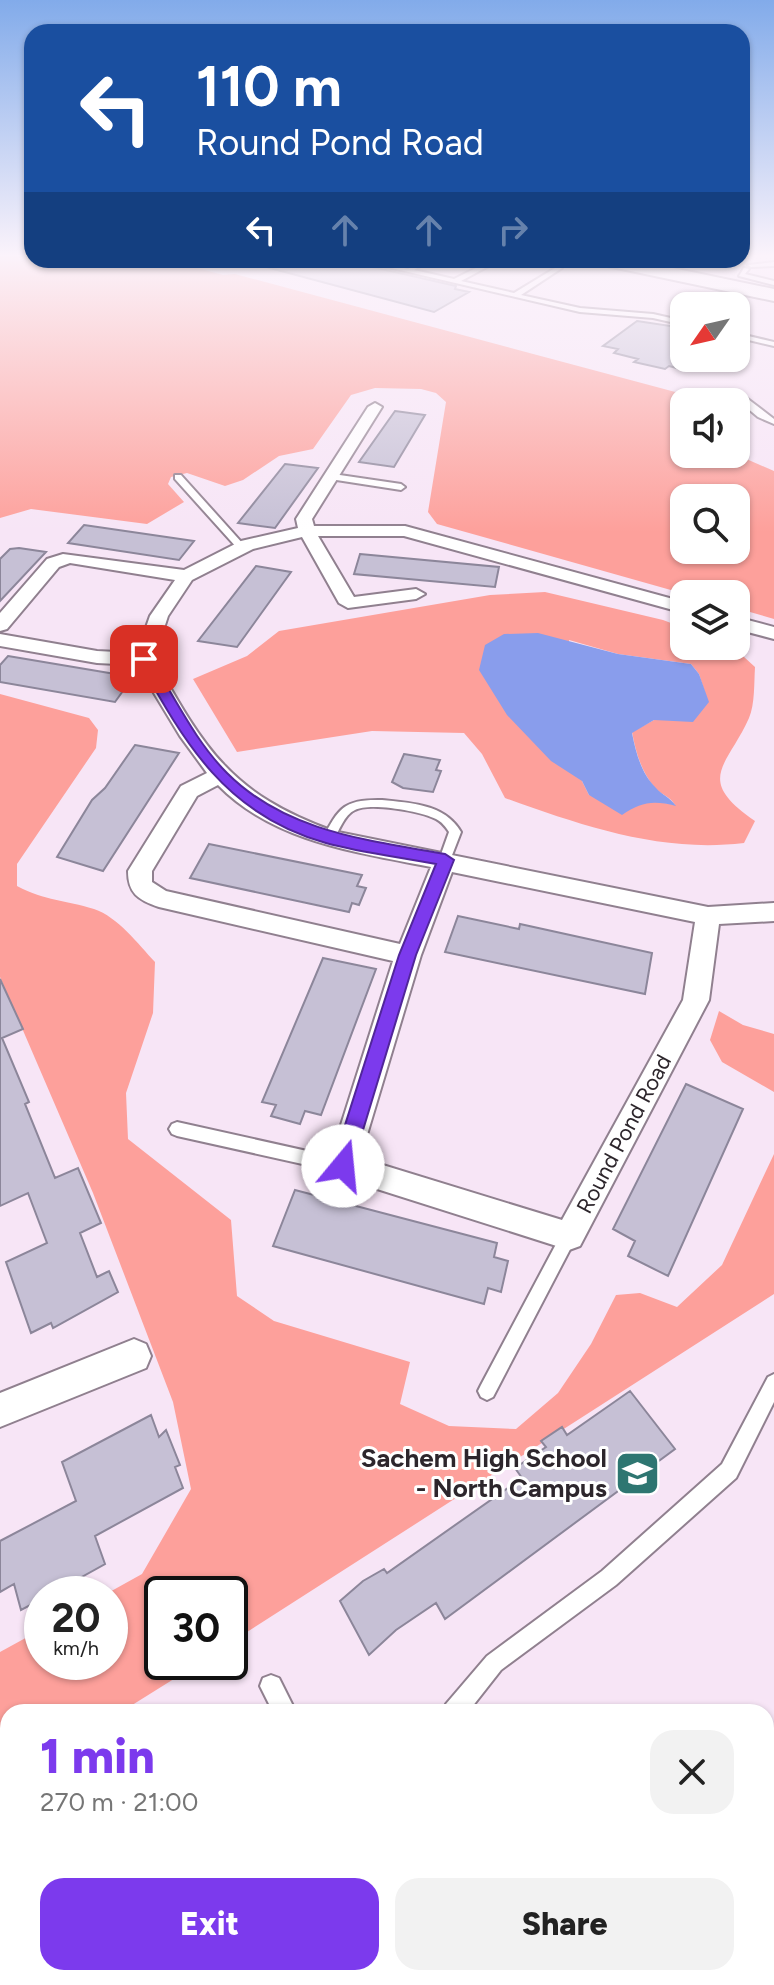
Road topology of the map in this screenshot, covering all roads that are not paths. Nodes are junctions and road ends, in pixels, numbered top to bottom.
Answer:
1 (750, 406) edge
2 (375, 407) dead end
3 (774, 422) edge
4 (178, 477) dead end
5 (333, 477) junction
6 (401, 487) dead end
7 (307, 531) junction
8 (241, 547) junction
9 (186, 576) junction
10 (416, 594) dead end
11 (670, 604) edge
12 (0, 625) edge
13 (750, 627) edge
14 (774, 633) edge
15 (0, 640) edge
16 (144, 659) junction
17 (220, 775) junction
18 (329, 838) junction
19 (445, 860) junction
20 (774, 912) edge
21 (708, 916) junction
22 (408, 955) junction
23 (177, 1129) dead end
24 (343, 1166) junction
25 (569, 1236) junction
26 (134, 1356) dead end
27 (774, 1383) edge
28 (487, 1391) dead end
29 (0, 1410) edge
30 (271, 1686) dead end
31 (281, 1704) edge
32 (461, 1704) edge

1 - 3 lane
2 - 5 street
4 - 8 lane
5 - 6 lane
5 - 7 street
7 - 8 street
7 - 10 street
7 - 11 street
8 - 9 street
9 - 12 street
9 - 16 street
13 - 14 street
15 - 16 street
16 - 17 street
17 - 18 street
17 - 22 street
18 - 19 street
18 - 19 lane
19 - 21 street
19 - 22 street
20 - 21 street
21 - 25 street, Round Pond Road
22 - 24 street
23 - 24 lane
24 - 25 street, Round Pond Road
25 - 28 lane
26 - 29 street
27 - 32 lane
30 - 31 lane

